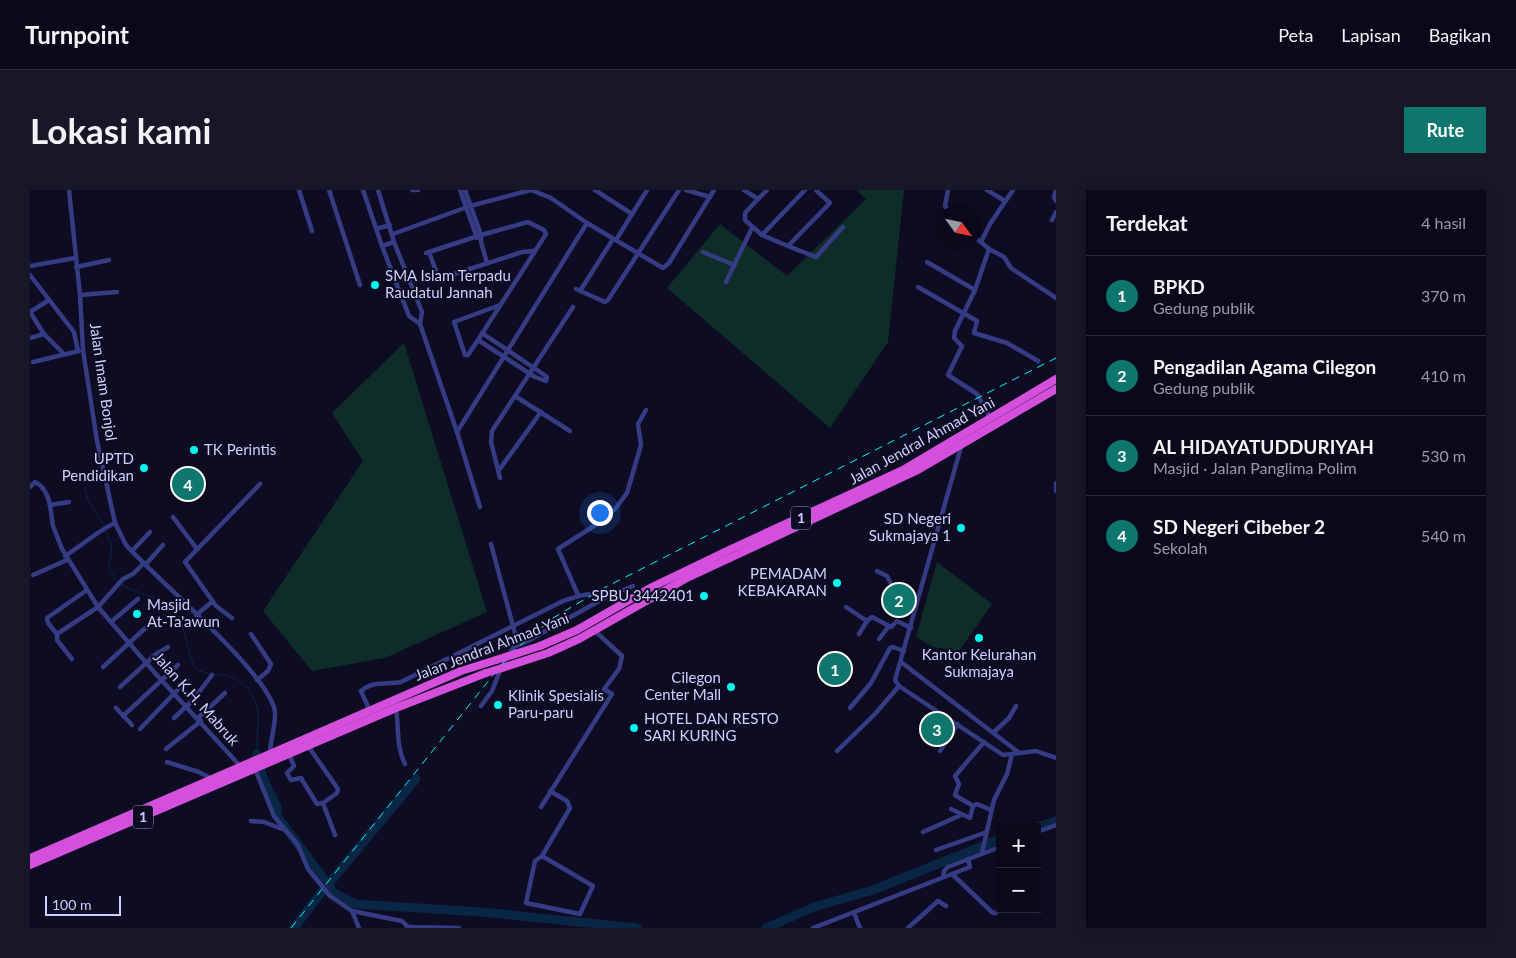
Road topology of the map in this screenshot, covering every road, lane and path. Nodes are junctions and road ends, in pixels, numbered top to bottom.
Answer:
1 (69, 190) edge
2 (299, 190) edge
3 (329, 190) edge
4 (363, 190) edge
5 (378, 190) edge
6 (460, 190) edge
7 (465, 190) edge
8 (595, 190) edge
9 (646, 190) edge
10 (679, 190) edge
11 (686, 190) edge
12 (714, 190) edge
13 (744, 190) edge
14 (767, 190) edge
15 (804, 190) edge
16 (816, 190) edge
17 (948, 190) edge
18 (987, 190) edge
19 (1013, 190) edge
20 (1056, 190) edge
21 (710, 197) junction
22 (758, 199) junction
23 (1005, 201) junction
24 (1056, 201) edge
25 (945, 205) edge
26 (468, 206) junction
27 (1056, 212) edge
28 (632, 214) junction
29 (1052, 220) dead end
30 (587, 223) junction
31 (390, 225) junction
32 (843, 227) dead end
33 (752, 228) junction
34 (376, 230) junction
35 (312, 231) dead end
36 (393, 234) junction
37 (478, 236) junction
38 (762, 236) junction
39 (614, 239) junction
40 (394, 242) junction
41 (981, 242) joint
42 (382, 246) junction
43 (788, 246) junction
44 (989, 249) junction
45 (534, 252) junction
46 (703, 252) dead end
47 (639, 254) junction
48 (75, 258) junction
49 (109, 260) dead end
50 (927, 262) dead end
51 (488, 263) junction
52 (734, 265) junction
53 (30, 266) edge
54 (76, 267) junction
55 (30, 275) edge
56 (726, 282) dead end
57 (360, 284) dead end
58 (918, 288) dead end
59 (975, 290) junction
60 (116, 292) dead end
61 (80, 295) junction
62 (1056, 298) edge
63 (49, 300) junction
64 (500, 305) junction
65 (573, 307) dead end
66 (30, 312) edge
67 (422, 312) junction
68 (964, 312) junction
69 (409, 316) junction
70 (420, 324) junction
71 (482, 333) junction
72 (44, 334) junction
73 (30, 338) edge
74 (478, 340) junction
75 (81, 351) junction
76 (508, 351) junction
77 (64, 354) junction
78 (504, 358) junction
79 (1038, 361) dead end
80 (32, 362) dead end
81 (534, 368) junction
82 (530, 374) junction
83 (1056, 380) edge
84 (1056, 389) edge
85 (515, 396) junction
86 (646, 410) dead end
87 (541, 412) junction
88 (991, 419) junction
89 (570, 431) dead end
90 (457, 432) junction
91 (961, 446) junction
92 (499, 470) junction
93 (500, 478) dead end
94 (1056, 483) edge
95 (260, 484) dead end
96 (30, 487) edge
97 (1056, 491) edge
98 (69, 502) dead end
99 (50, 505) junction
100 (480, 507) dead end
101 (173, 517) dead end
102 (115, 523) junction
103 (150, 532) dead end
104 (492, 544) dead end
105 (163, 545) dead end
106 (196, 549) junction
107 (132, 552) junction
108 (66, 558) junction
109 (145, 563) junction
110 (877, 570) dead end
111 (33, 575) dead end
112 (890, 582) dead end
113 (633, 586) dead end
114 (87, 590) junction
115 (578, 595) junction
116 (608, 596) junction
117 (138, 599) dead end
118 (212, 602) junction
119 (98, 607) junction
120 (846, 607) dead end
121 (196, 615) junction
122 (232, 618) dead end
123 (153, 621) dead end
124 (867, 621) junction
125 (112, 622) junction
126 (514, 626) junction
127 (889, 626) junction
128 (911, 628) junction
129 (594, 630) junction
130 (57, 634) junction
131 (251, 634) dead end
132 (859, 634) dead end
133 (879, 639) dead end
134 (130, 643) junction
135 (516, 646) junction
136 (168, 647) dead end
137 (904, 652) junction
138 (72, 659) dead end
139 (901, 662) junction
140 (147, 663) junction
141 (178, 665) dead end
142 (103, 667) dead end
143 (212, 675) dead end
144 (162, 680) junction
145 (187, 680) dead end
146 (257, 680) junction
147 (899, 686) junction
148 (120, 687) dead end
149 (174, 692) junction
150 (225, 693) dead end
151 (188, 706) junction
152 (482, 706) dead end
153 (1016, 706) dead end
154 (116, 708) dead end
155 (396, 708) junction
156 (850, 708) dead end
157 (370, 711) junction
158 (123, 716) junction
159 (174, 718) dead end
160 (199, 720) junction
161 (132, 724) dead end
162 (958, 724) junction
163 (140, 729) dead end
164 (994, 732) junction
165 (984, 742) junction
166 (308, 746) junction
167 (166, 749) dead end
168 (837, 751) dead end
169 (940, 751) dead end
170 (1018, 752) junction
171 (289, 754) junction
172 (1012, 754) junction
173 (1056, 758) edge
174 (167, 762) dead end
175 (262, 762) junction
176 (405, 764) dead end
177 (243, 769) junction
178 (212, 779) junction
179 (550, 791) junction
180 (324, 803) junction
181 (541, 806) dead end
182 (973, 806) junction
183 (951, 809) dead end
184 (991, 810) junction
185 (961, 815) junction
186 (251, 821) dead end
187 (1056, 825) edge
188 (284, 830) junction
189 (1041, 831) edge
190 (923, 832) dead end
191 (987, 832) junction
192 (335, 834) dead end
193 (996, 848) edge
194 (936, 850) dead end
195 (982, 853) junction
196 (542, 856) junction
197 (30, 858) edge
198 (968, 859) junction
199 (30, 865) edge
200 (952, 874) junction
201 (943, 877) junction
202 (946, 906) dead end
203 (352, 911) junction
204 (996, 913) edge
205 (853, 914) junction
206 (359, 928) edge
207 (408, 928) edge
208 (459, 928) edge
209 (813, 928) edge
210 (855, 928) edge
211 (860, 928) edge
212 (908, 928) edge

1 - 48 street, Jalan Imam Bonjol
2 - 35 street
3 - 57 street
4 - 34 street
5 - 31 street
6 - 26 street
7 - 26 street
8 - 28 street
9 - 28 street
10 - 47 street
11 - 21 street
12 - 21 street
13 - 22 street
14 - 22 street
15 - 38 street
16 - 43 street
17 - 25 street
18 - 23 street
19 - 23 street
20 - 24 street
21 - 47 street
22 - 33 street
23 - 41 street
26 - 30 street
26 - 36 street
26 - 37 street
27 - 29 street
28 - 39 street
30 - 39 street
30 - 76 street
31 - 34 street
31 - 36 street
32 - 43 street
33 - 38 street
33 - 52 street
34 - 42 street
36 - 40 street
37 - 45 street
37 - 51 street
37 - 51 street
38 - 43 street
39 - 47 street
39 - 47 street
40 - 42 street
40 - 67 street
41 - 44 street
42 - 69 street
44 - 59 street
44 - 62 street
45 - 51 street
45 - 64 street
46 - 52 street
48 - 53 street
48 - 54 street, Jalan Imam Bonjol
49 - 54 street
50 - 59 street
52 - 56 street
54 - 61 street, Jalan Imam Bonjol
55 - 63 street
58 - 68 street
59 - 68 street
60 - 61 street
61 - 75 street, Jalan Imam Bonjol
63 - 66 street
63 - 75 street
64 - 71 street
64 - 74 street
65 - 81 street
66 - 72 street
67 - 69 street
67 - 70 street
68 - 79 street
68 - 88 street
69 - 70 street
70 - 90 street
71 - 74 street
71 - 76 street
72 - 73 street
72 - 77 street
74 - 78 street
75 - 77 street
75 - 102 street, Jalan Imam Bonjol
76 - 78 street
76 - 81 street
77 - 80 street
78 - 82 street
78 - 90 street
81 - 82 street
81 - 82 street
82 - 85 street
83 - 88 highway, Jalan Jendral Ahmad Yani / 1
84 - 91 highway, Jalan Jendral Ahmad Yani / 1
85 - 87 street
85 - 92 street
86 - 115 street
87 - 89 street
87 - 92 street
88 - 157 highway, Jalan Jendral Ahmad Yani / 1, bridge
90 - 100 street
91 - 128 street
91 - 129 highway, Jalan Jendral Ahmad Yani / 1
92 - 93 street
94 - 97 street
95 - 106 street
96 - 99 street, Jalan K.H. Mabruk
98 - 99 street
99 - 108 street, Jalan K.H. Mabruk
101 - 106 street
102 - 107 street, Jalan Imam Bonjol
102 - 108 street
103 - 107 street
104 - 126 street
105 - 109 street
106 - 118 street
107 - 109 street, Jalan Imam Bonjol
108 - 111 street
108 - 114 street, Jalan K.H. Mabruk
109 - 119 street
109 - 121 street, Jalan Imam Bonjol
110 - 112 street
113 - 116 street
114 - 119 street, Jalan K.H. Mabruk
114 - 130 street
115 - 116 street
115 - 126 street
116 - 135 street
117 - 125 street
118 - 121 street
118 - 122 street
119 - 125 street, Jalan K.H. Mabruk
119 - 130 street
120 - 124 street
121 - 146 street, Jalan Imam Bonjol
123 - 134 street
124 - 127 street
124 - 132 street
125 - 134 street, Jalan K.H. Mabruk
126 - 135 street
126 - 157 street
127 - 128 street
127 - 133 street
128 - 137 street
129 - 155 highway, Jalan Jendral Ahmad Yani / 1, bridge
129 - 179 street
130 - 138 street
131 - 146 street
134 - 140 street, Jalan K.H. Mabruk
134 - 142 street
135 - 152 street
136 - 140 street
137 - 139 street
137 - 156 street
139 - 147 street
139 - 164 street
140 - 144 street, Jalan K.H. Mabruk
140 - 148 street
141 - 144 street
143 - 151 street
144 - 149 street, Jalan K.H. Mabruk
144 - 158 street
145 - 149 street
146 - 175 street, Jalan Imam Bonjol
147 - 162 street
147 - 168 street
149 - 151 street, Jalan K.H. Mabruk
149 - 163 street
150 - 160 street
151 - 159 street
151 - 160 street, Jalan K.H. Mabruk
153 - 164 street
154 - 158 street
155 - 166 highway, Jalan Jendral Ahmad Yani / 1
155 - 176 street
157 - 175 highway, Jalan Jendral Ahmad Yani / 1
158 - 161 street
160 - 167 street
160 - 177 street, Jalan K.H. Mabruk
162 - 165 street
162 - 169 street
164 - 170 street
165 - 172 street
165 - 182 street
166 - 171 highway, Jalan Jendral Ahmad Yani / 1
166 - 180 street
170 - 172 street
170 - 173 street
171 - 175 highway, Jalan Jendral Ahmad Yani / 1
171 - 180 street
172 - 184 street
174 - 178 street
175 - 177 highway, Jalan Jendral Ahmad Yani / 1
175 - 188 street
177 - 178 highway, Jalan Jendral Ahmad Yani / 1
177 - 199 highway, Jalan Jendral Ahmad Yani / 1
178 - 197 highway, Jalan Jendral Ahmad Yani / 1
179 - 181 street
179 - 196 street
180 - 192 street
182 - 184 street
182 - 185 street
183 - 185 street
184 - 191 street
185 - 190 street
186 - 188 street
187 - 189 street
188 - 203 street
191 - 194 street
191 - 195 street
193 - 195 street
195 - 198 street
196 - 196 street
198 - 200 street
198 - 201 street
200 - 201 street
200 - 204 street
201 - 205 street
202 - 212 street
203 - 206 street
203 - 207 street
205 - 209 street
205 - 210 street
205 - 211 street
207 - 208 street

